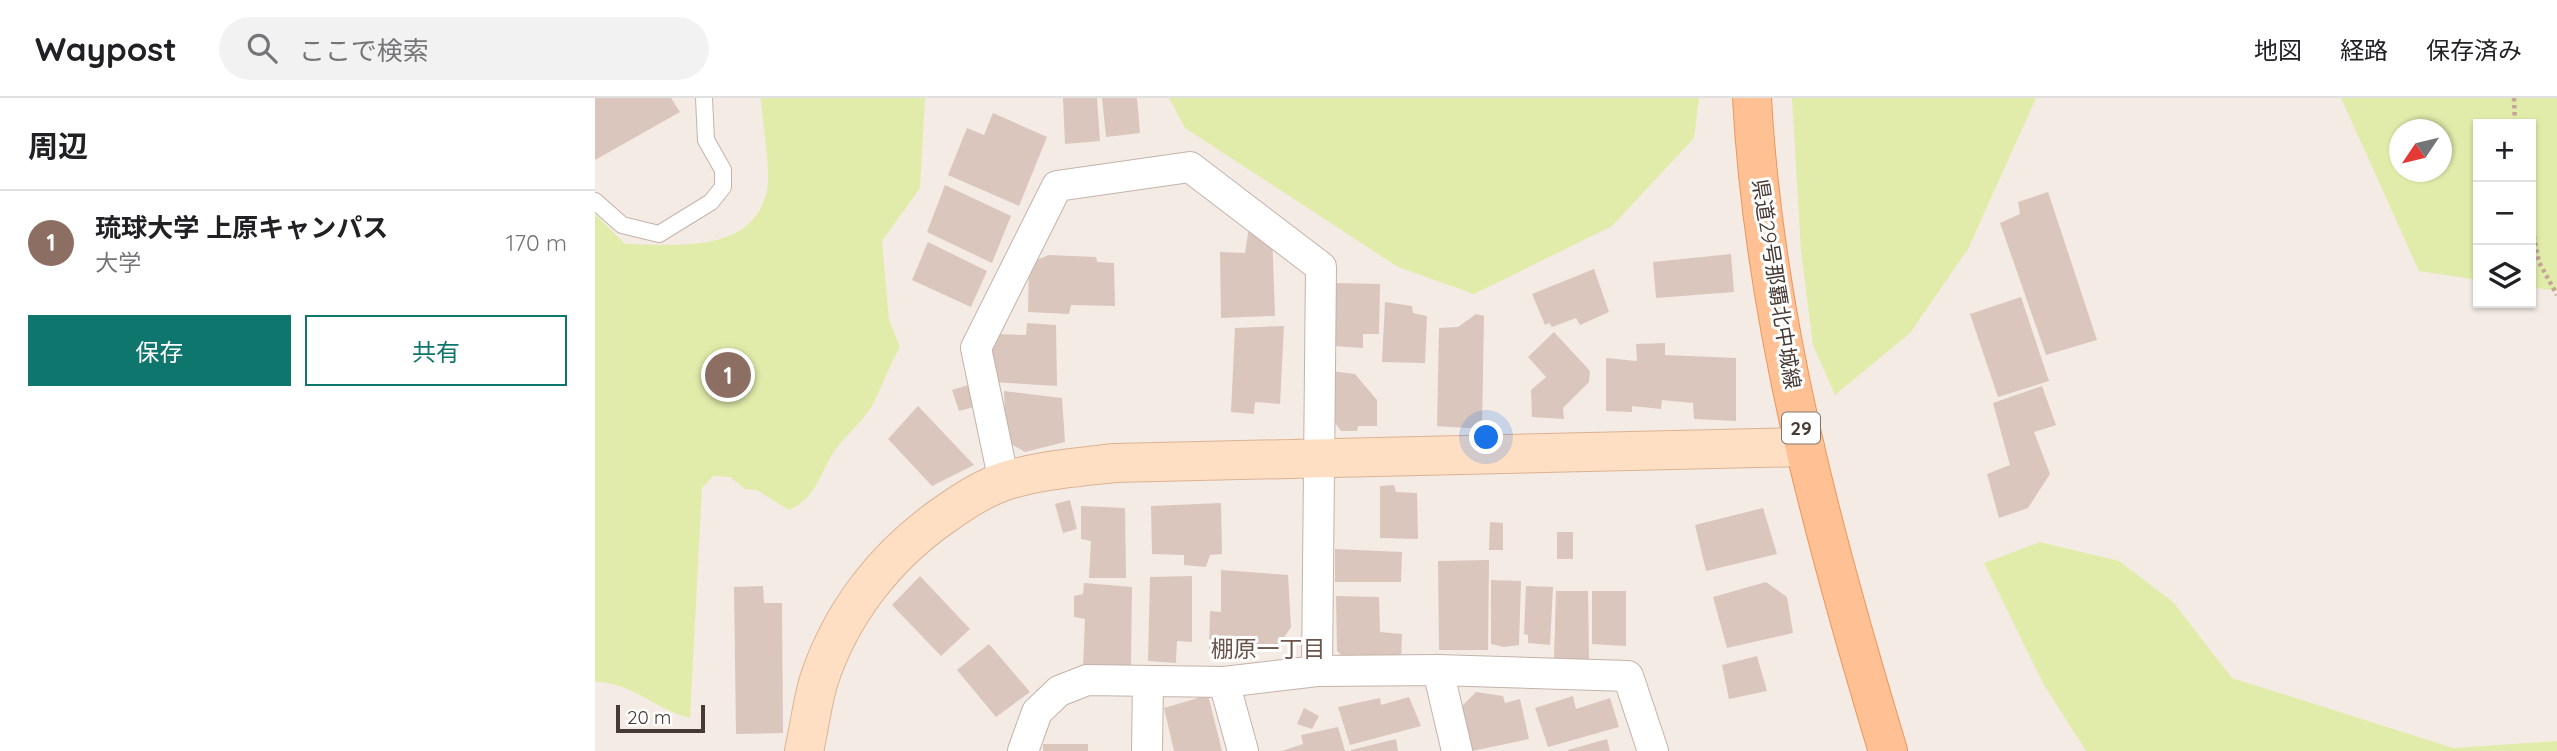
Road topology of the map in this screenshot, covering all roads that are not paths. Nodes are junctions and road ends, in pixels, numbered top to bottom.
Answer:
1 (704, 98) edge
2 (1752, 98) edge
3 (595, 201) edge
4 (1805, 447) junction
5 (1319, 459) junction
6 (1004, 482) junction
7 (1437, 670) junction
8 (1317, 671) junction
9 (1148, 682) junction
10 (1224, 682) junction
11 (804, 751) edge
12 (1023, 751) edge
13 (1147, 751) edge
14 (1243, 751) edge
15 (1457, 751) edge
16 (1653, 751) edge
17 (1888, 751) edge

1 - 3 lane
2 - 4 main road, 県道29号那覇北中城線 / 29
4 - 5 street
4 - 17 main road, 県道29号那覇北中城線 / 29
5 - 6 street
5 - 6 street
5 - 8 street
6 - 11 street
7 - 8 street
7 - 15 street
7 - 16 street
8 - 10 street
9 - 10 street
9 - 12 street
9 - 13 street
10 - 14 street

